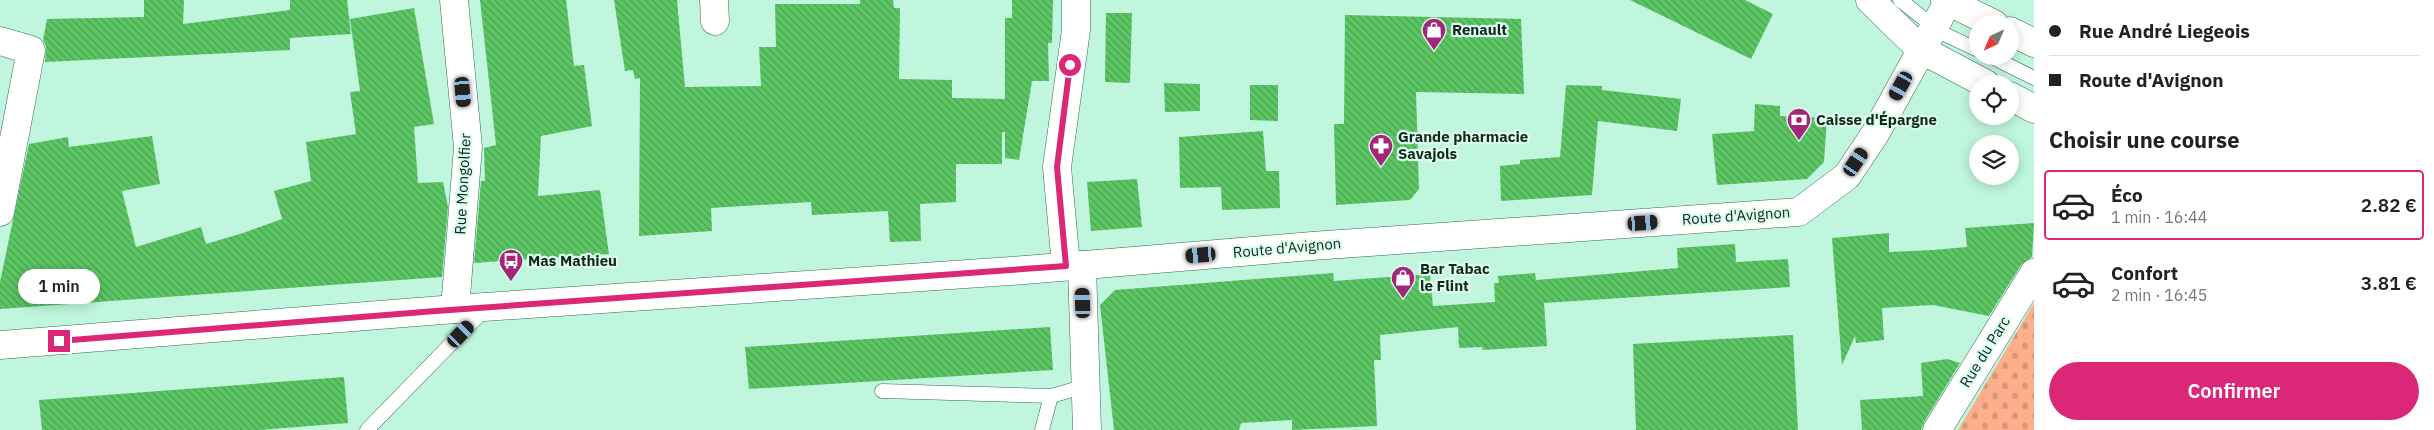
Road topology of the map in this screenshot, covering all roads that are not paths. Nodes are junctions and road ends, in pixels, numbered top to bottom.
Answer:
1 (454, 0) edge
2 (1076, 0) edge
3 (1870, 0) edge
4 (1900, 0) edge
5 (1946, 1) edge
6 (1975, 15) edge
7 (2019, 36) edge
8 (1927, 38) junction
9 (0, 41) edge
10 (2034, 43) edge
11 (1969, 46) edge
12 (2008, 65) edge
13 (1974, 75) edge
14 (2034, 78) edge
15 (2019, 101) edge
16 (2034, 109) edge
17 (0, 212) edge
18 (1074, 265) junction
19 (2034, 273) edge
20 (488, 307) junction
21 (455, 309) junction
22 (0, 345) edge
23 (1086, 386) junction
24 (882, 391) dead end
25 (1051, 396) junction
26 (367, 430) edge
27 (1042, 430) edge
28 (1087, 430) edge
29 (1937, 430) edge

1 - 21 main road, Rue Mongolfier
2 - 18 main road
3 - 8 main road
4 - 8 lane
5 - 6 main road, Route d'Avignon
5 - 8 main road, Route d'Avignon
7 - 10 main road
8 - 11 lane
8 - 13 main road
8 - 18 main road, Route d'Avignon
9 - 17 main road
12 - 14 lane
15 - 16 main road
18 - 20 main road, Route d'Avignon
18 - 23 main road
19 - 29 main road, Rue du Parc
20 - 21 main road, Route d'Avignon
20 - 26 lane
21 - 22 main road, Route d'Avignon
23 - 25 lane
23 - 28 main road
24 - 25 lane
25 - 27 lane

